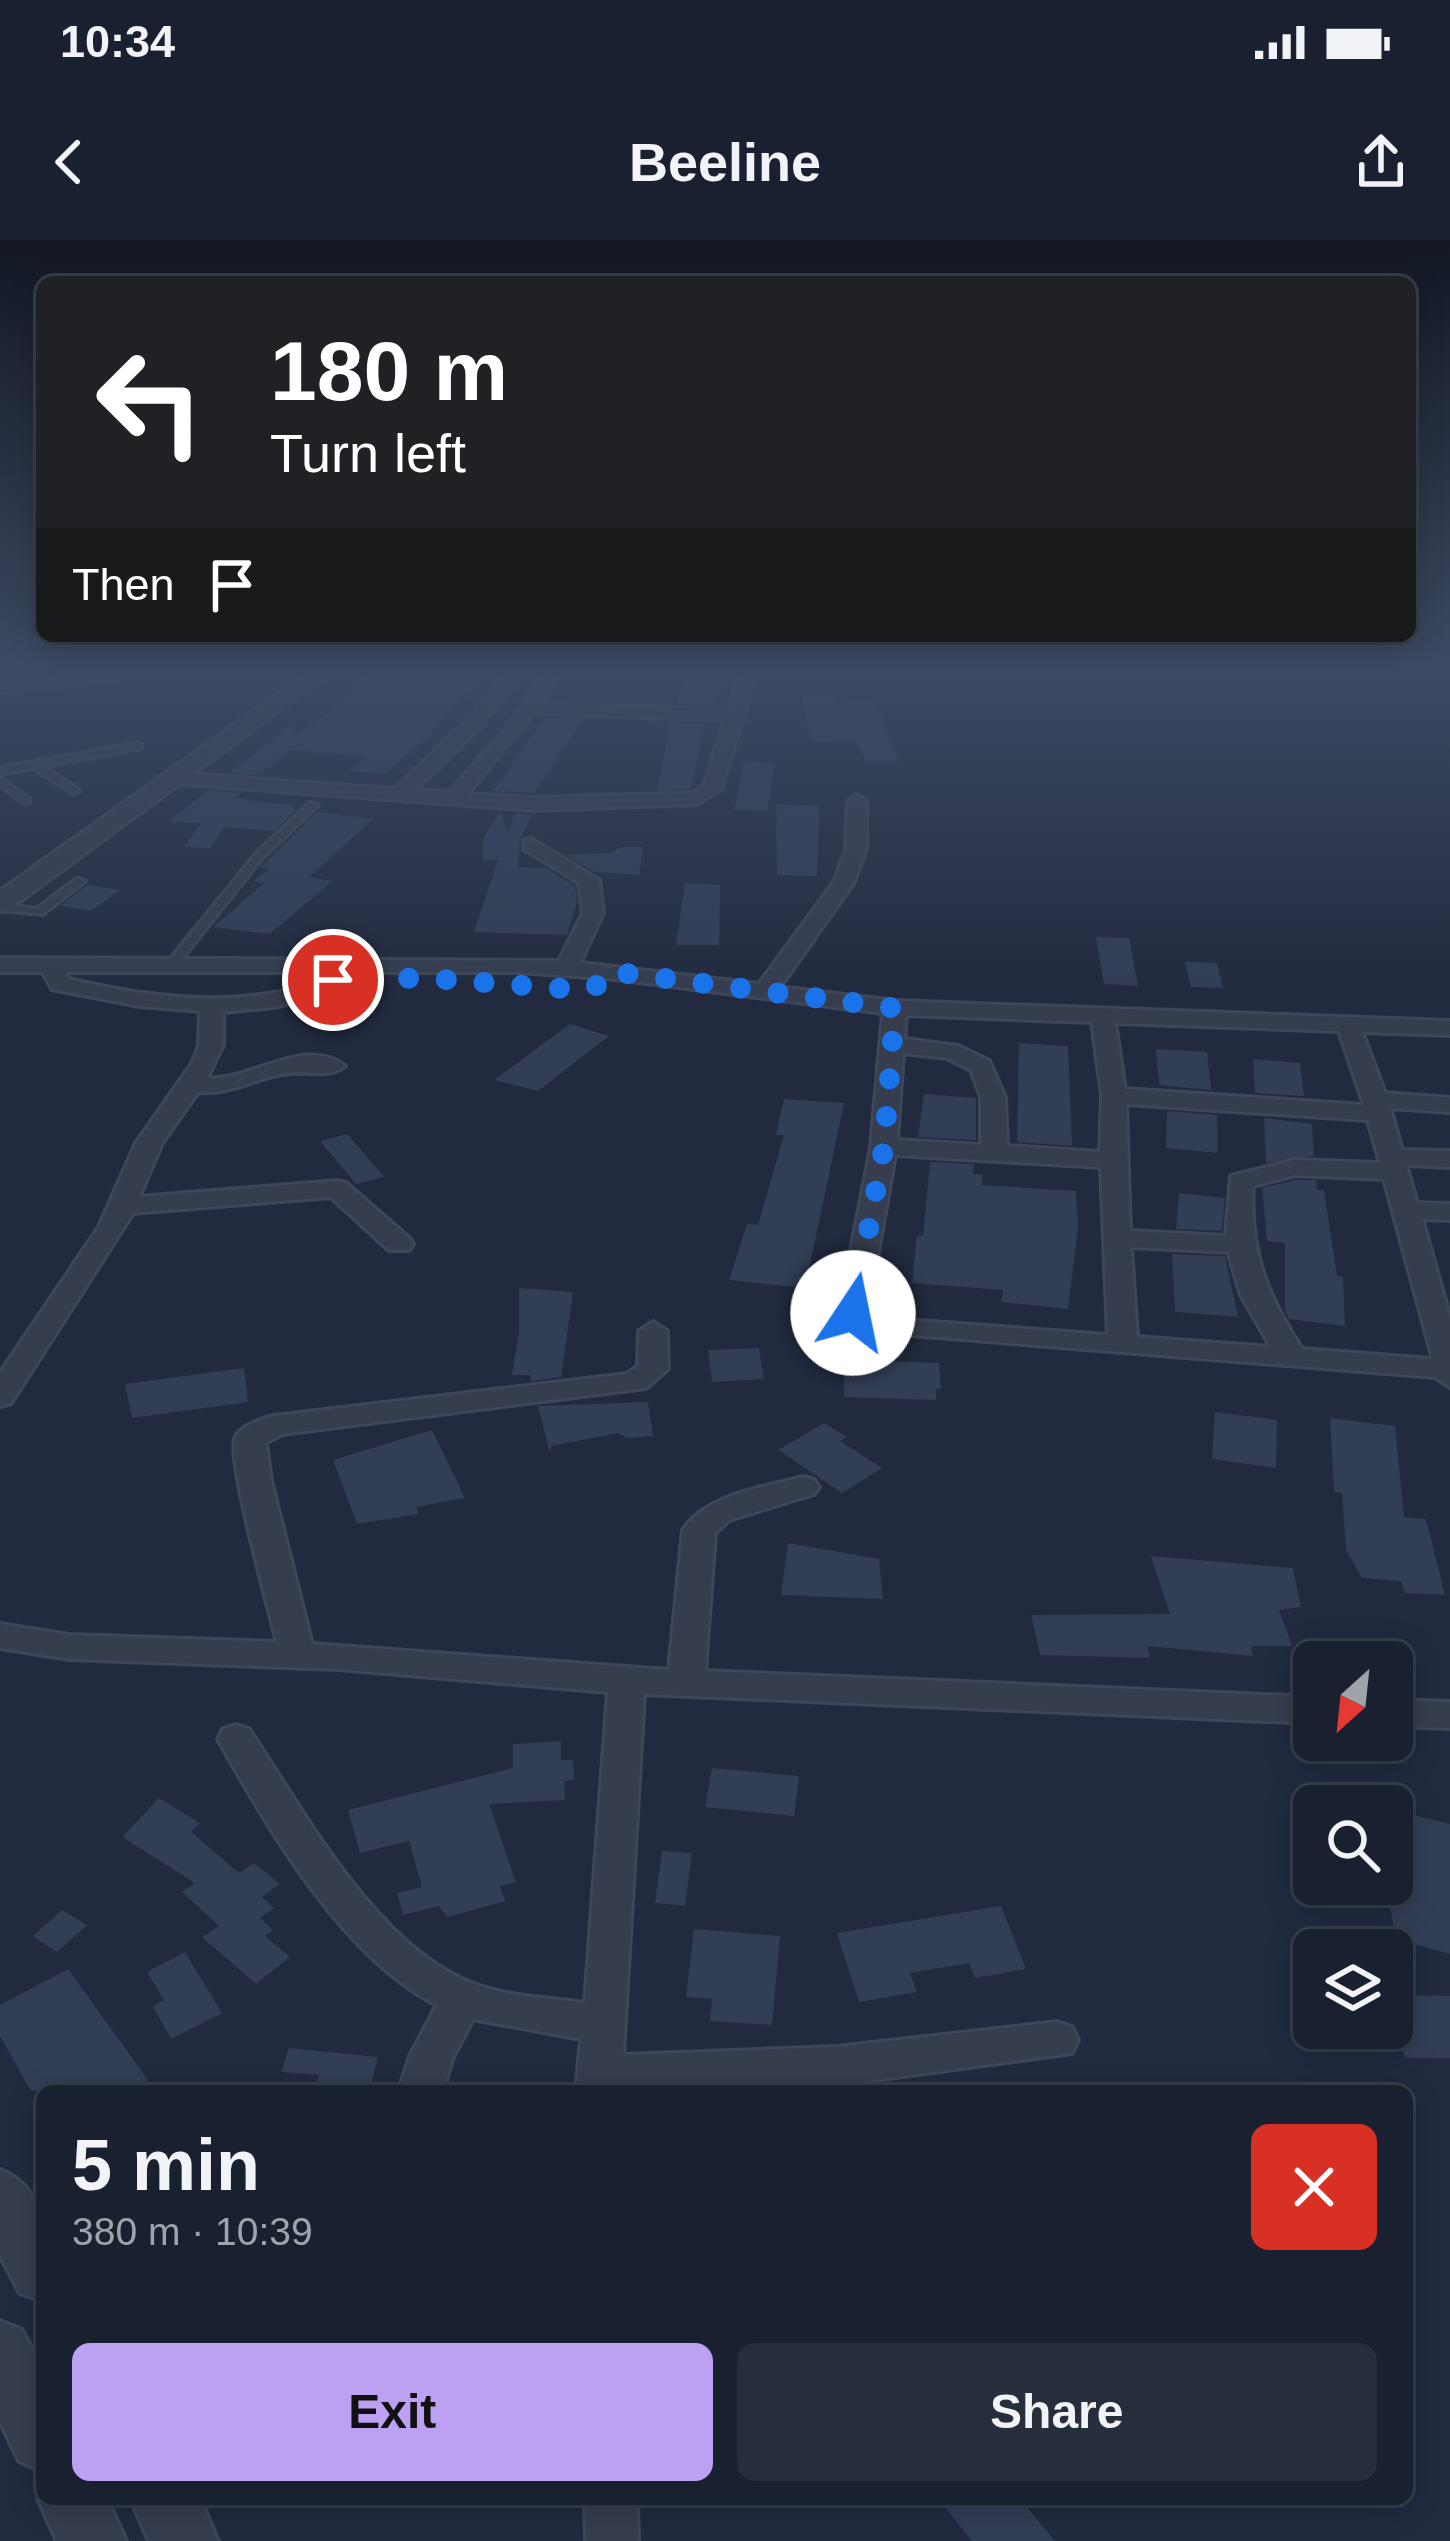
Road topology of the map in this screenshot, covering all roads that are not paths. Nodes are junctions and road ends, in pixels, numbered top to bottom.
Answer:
1 (51, 775) edge
2 (154, 775) edge
3 (175, 775) edge
4 (419, 775) edge
5 (474, 775) edge
6 (716, 775) edge
7 (171, 778) junction
8 (0, 781) edge
9 (74, 791) dead end
10 (399, 795) junction
11 (454, 799) junction
12 (26, 801) dead end
13 (857, 801) dead end
14 (313, 806) dead end
15 (531, 845) dead end
16 (80, 881) dead end
17 (0, 884) edge
18 (0, 905) edge
19 (51, 964) junction
20 (172, 964) junction
21 (0, 965) edge
22 (567, 968) junction
23 (615, 972) junction
24 (763, 994) junction
25 (211, 1006) junction
26 (895, 1008) junction
27 (1103, 1016) junction
28 (1348, 1024) junction
29 (1450, 1028) edge
30 (893, 1045) junction
31 (333, 1066) dead end
32 (194, 1084) junction
33 (1114, 1096) junction
34 (1377, 1106) junction
35 (1450, 1106) edge
36 (884, 1147) junction
37 (994, 1153) junction
38 (1450, 1159) edge
39 (1113, 1160) junction
40 (1393, 1164) junction
41 (123, 1206) junction
42 (1406, 1210) junction
43 (1450, 1212) edge
44 (1119, 1238) junction
45 (399, 1244) dead end
46 (1241, 1245) junction
47 (1439, 1286) edge
48 (653, 1330) dead end
49 (1123, 1346) junction
50 (1292, 1357) junction
51 (1449, 1372) edge
52 (0, 1397) edge
53 (803, 1487) dead end
54 (0, 1636) edge
55 (298, 1656) junction
56 (627, 1682) junction
57 (686, 1683) junction
58 (1293, 1709) edge
59 (1413, 1714) edge
60 (1450, 1715) edge
61 (236, 1739) dead end
62 (463, 1999) junction
63 (600, 2024) junction
64 (1057, 2040) dead end
65 (598, 2083) edge
66 (423, 2085) edge
67 (0, 2198) edge
68 (36, 2261) edge
69 (0, 2352) edge
70 (36, 2426) edge
71 (75, 2505) edge
72 (168, 2505) edge
73 (611, 2505) edge
74 (92, 2541) edge
75 (184, 2541) edge
76 (612, 2541) edge

1 - 9 lane
2 - 17 street
3 - 7 street
4 - 10 street
5 - 11 street
6 - 11 street
7 - 10 street
7 - 18 street
8 - 12 lane
10 - 11 street
13 - 24 street
14 - 20 lane
15 - 22 street
16 - 18 lane
19 - 20 street
19 - 21 street
19 - 25 street
20 - 22 street
22 - 23 street
23 - 24 street
23 - 25 street
24 - 26 street
25 - 32 street
26 - 27 street
26 - 30 street
27 - 28 street
27 - 33 street
28 - 29 street
28 - 34 street
30 - 36 street
30 - 37 street
31 - 32 street
32 - 41 street
33 - 34 street
33 - 39 street
34 - 35 street
34 - 40 street
36 - 37 street
36 - 49 street
37 - 39 street
38 - 40 street
39 - 44 street
40 - 42 street
40 - 46 street
41 - 45 street
41 - 52 street
42 - 43 street
42 - 47 street
44 - 46 street
44 - 49 street
46 - 50 street
47 - 51 street
48 - 55 street
49 - 50 street
50 - 51 street
53 - 57 street
54 - 55 street
55 - 56 street
56 - 57 street
56 - 63 street
57 - 58 street
59 - 60 street
61 - 62 street
62 - 63 street
62 - 66 street
63 - 65 street
64 - 65 street
67 - 68 street
69 - 70 street
71 - 74 street
72 - 75 street
73 - 76 street

